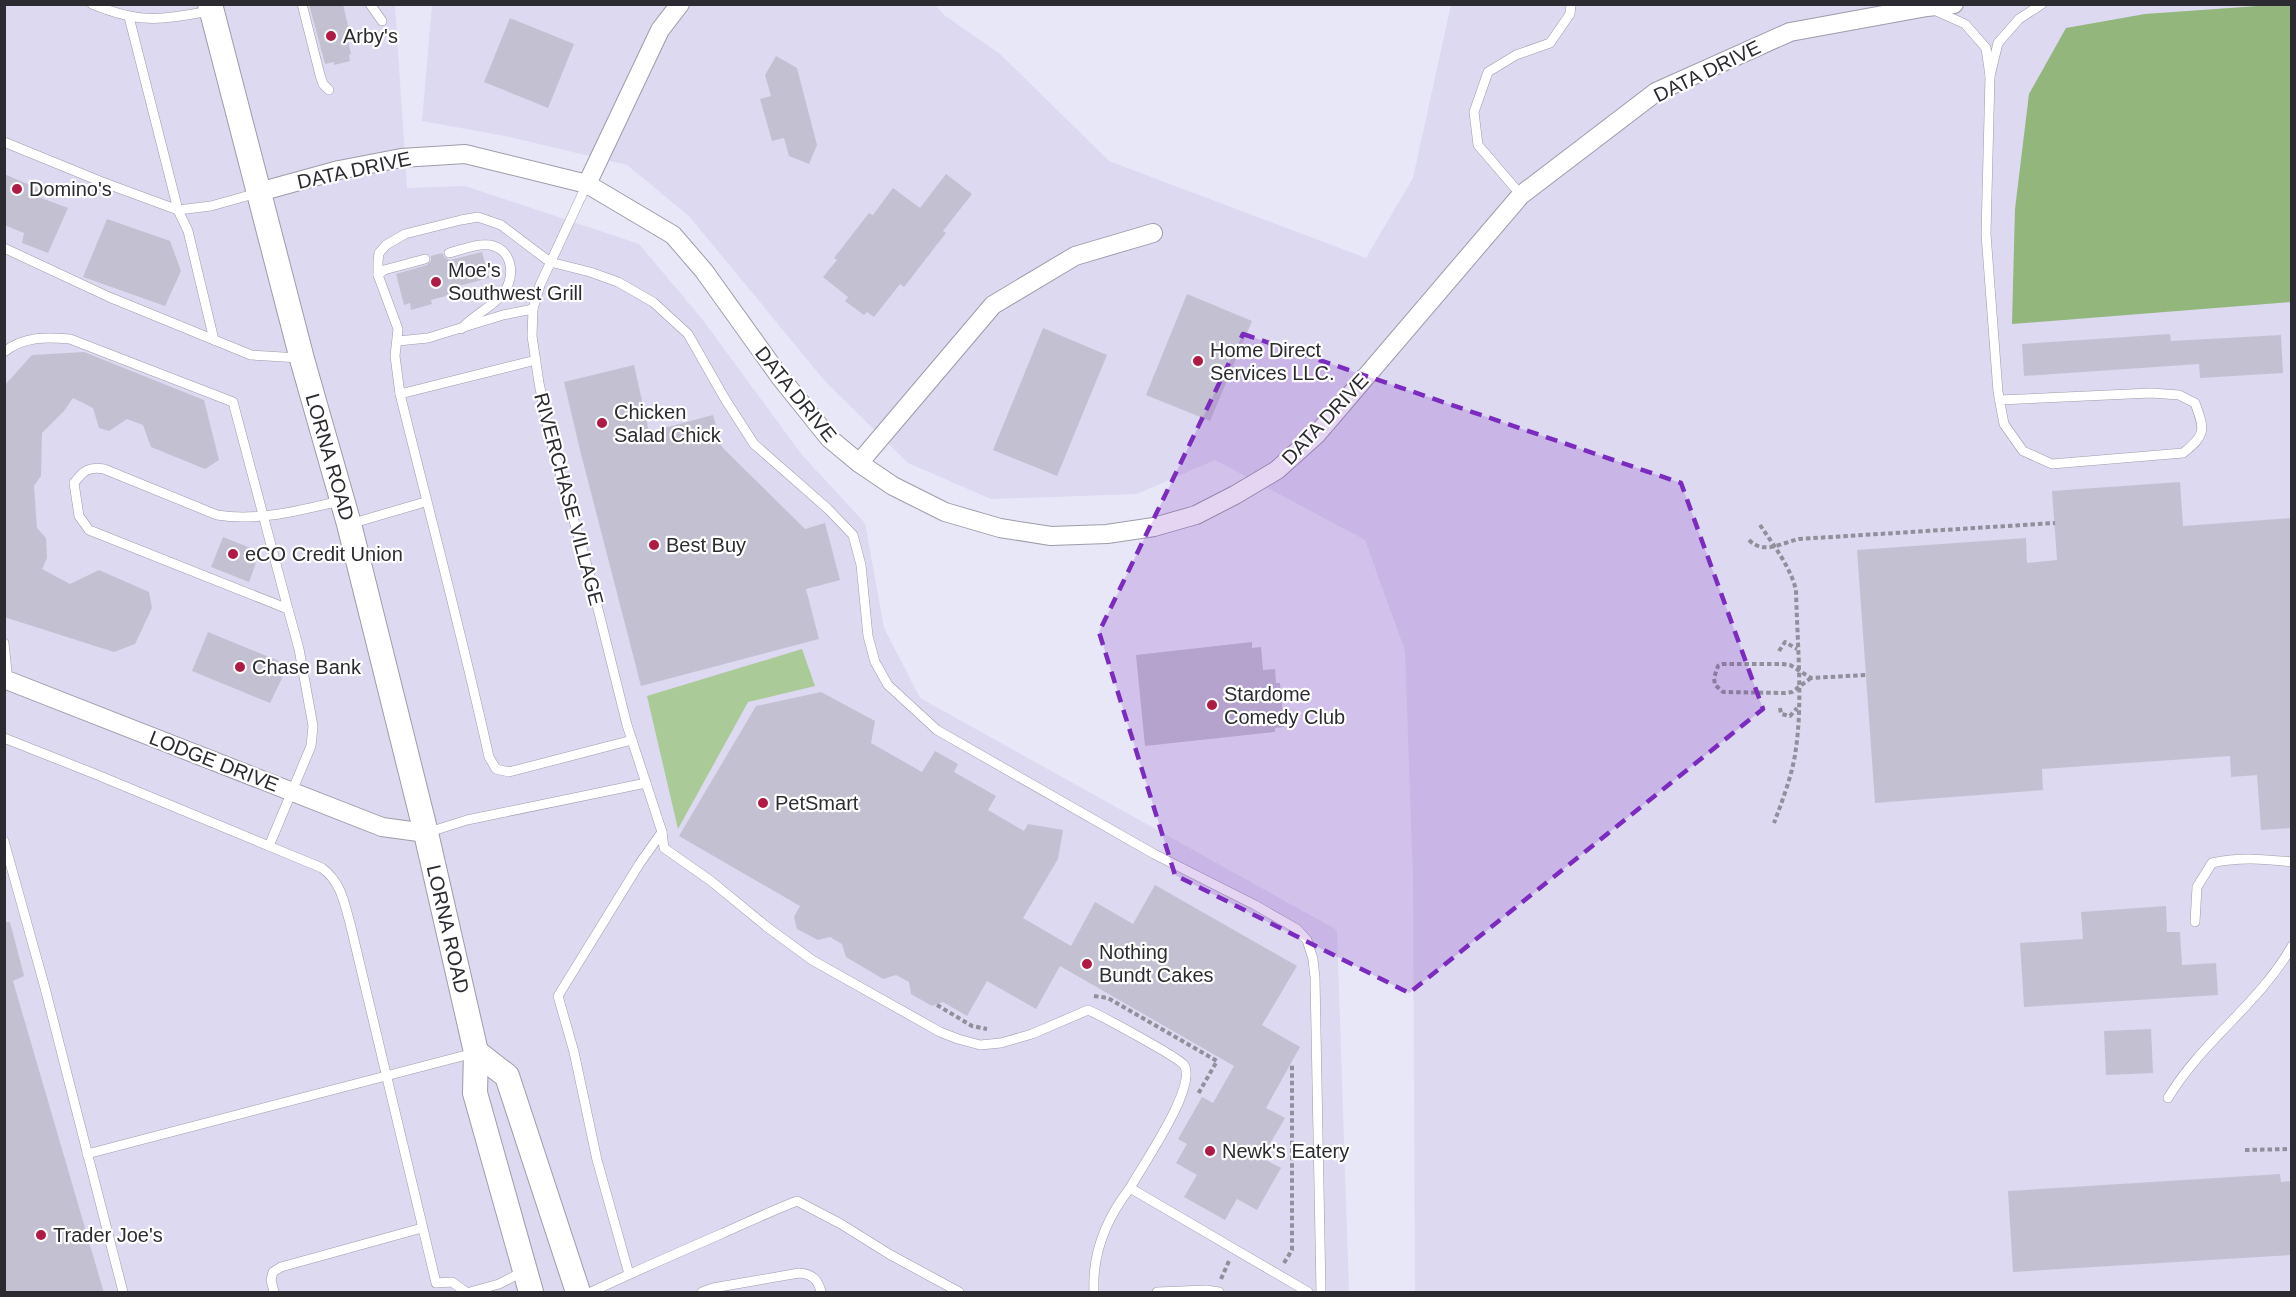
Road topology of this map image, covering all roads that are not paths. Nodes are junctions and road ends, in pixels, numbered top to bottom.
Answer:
1 (92, 4) edge
2 (302, 4) edge
3 (370, 4) edge
4 (680, 4) edge
5 (1571, 4) edge
6 (1954, 4) edge
7 (2042, 4) edge
8 (1927, 6) edge
9 (211, 8) edge
10 (129, 17) junction
11 (382, 21) dead end
12 (1990, 76) junction
13 (329, 90) dead end
14 (4, 142) edge
15 (587, 184) junction
16 (259, 192) junction
17 (1521, 195) junction
18 (178, 210) junction
19 (1153, 233) dead end
20 (4, 248) edge
21 (449, 253) dead end
22 (425, 259) dead end
23 (550, 262) junction
24 (378, 274) junction
25 (533, 309) junction
26 (461, 329) junction
27 (214, 340) junction
28 (398, 341) junction
29 (4, 352) edge
30 (302, 359) junction
31 (536, 360) junction
32 (400, 394) junction
33 (2000, 400) junction
34 (859, 463) junction
35 (342, 500) junction
36 (425, 502) junction
37 (264, 516) junction
38 (349, 524) junction
39 (288, 609) junction
40 (4, 643) edge
41 (6, 680) edge
42 (4, 738) edge
43 (632, 740) junction
44 (646, 783) junction
45 (293, 792) junction
46 (662, 832) junction
47 (426, 833) junction
48 (4, 841) edge
49 (269, 846) junction
50 (2292, 862) edge
51 (2195, 922) dead end
52 (2292, 946) edge
53 (476, 1052) junction
54 (386, 1076) junction
55 (2168, 1098) dead end
56 (87, 1154) junction
57 (1130, 1188) junction
58 (423, 1228) junction
59 (629, 1274) junction
60 (527, 1282) edge
61 (1217, 1292) edge
62 (123, 1293) edge
63 (274, 1293) edge
64 (468, 1293) edge
65 (578, 1293) edge
66 (591, 1293) edge
67 (702, 1293) edge
68 (821, 1293) edge
69 (959, 1293) edge
70 (1094, 1293) edge
71 (1157, 1293) edge
72 (1308, 1293) edge
73 (1321, 1293) edge

1 - 10 lane
2 - 13 lane
3 - 11 lane
4 - 15 street
5 - 17 lane
6 - 8 street, DATA DRIVE
7 - 12 lane
8 - 12 lane
8 - 17 street, DATA DRIVE
9 - 10 lane
9 - 16 street, LORNA ROAD
10 - 18 lane
12 - 33 lane
14 - 18 lane
15 - 16 street, DATA DRIVE
15 - 23 lane, RIVERCHASE VILLAGE
15 - 34 street, DATA DRIVE
16 - 18 lane
16 - 30 street, LORNA ROAD
17 - 34 street, DATA DRIVE
18 - 27 lane
19 - 34 street
20 - 27 lane
21 - 26 lane
22 - 24 lane
23 - 24 lane
23 - 25 lane, RIVERCHASE VILLAGE
23 - 73 lane
24 - 28 lane
25 - 26 lane
25 - 31 lane, RIVERCHASE VILLAGE
26 - 28 lane
27 - 30 lane
28 - 32 lane
29 - 37 lane
30 - 35 street, LORNA ROAD
31 - 32 lane
31 - 43 lane, RIVERCHASE VILLAGE
32 - 36 lane
33 - 33 lane
35 - 37 lane
35 - 38 street, LORNA ROAD
36 - 38 lane
36 - 43 lane
37 - 39 lane
37 - 39 lane
38 - 47 street, LORNA ROAD
39 - 45 lane
40 - 41 lane
41 - 45 street, LODGE DRIVE
42 - 49 lane
43 - 44 lane, RIVERCHASE VILLAGE
44 - 46 lane, RIVERCHASE VILLAGE
44 - 47 lane
45 - 47 street, LODGE DRIVE
45 - 49 lane
46 - 57 lane, RIVERCHASE VILLAGE
46 - 59 lane
47 - 53 street, LORNA ROAD
48 - 56 lane
49 - 54 lane
50 - 51 lane
52 - 55 lane
53 - 54 lane
53 - 60 street, LORNA ROAD
53 - 65 street
54 - 56 lane
54 - 58 lane
56 - 62 lane
57 - 70 lane, RIVERCHASE VILLAGE
57 - 72 lane
58 - 63 lane
58 - 64 lane
59 - 66 lane
59 - 69 lane
60 - 64 lane
61 - 71 lane
67 - 68 lane

